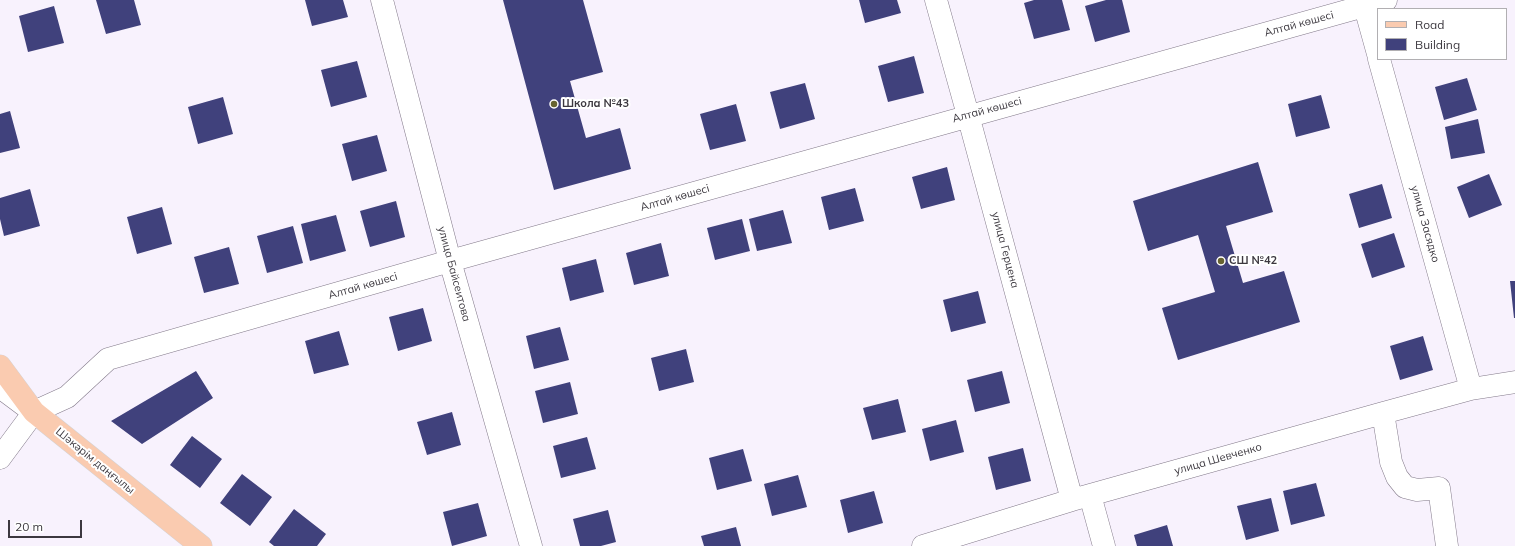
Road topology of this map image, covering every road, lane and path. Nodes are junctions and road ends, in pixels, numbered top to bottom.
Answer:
1 (382, 0) edge
2 (936, 0) edge
3 (1386, 0) edge
4 (1364, 3) edge
5 (1377, 50) edge
6 (1379, 60) edge
7 (968, 115) junction
8 (450, 261) junction
9 (0, 366) edge
10 (1515, 382) edge
11 (0, 387) edge
12 (1471, 389) junction
13 (34, 412) junction
14 (1383, 413) junction
15 (0, 458) edge
16 (1081, 498) junction
17 (201, 546) edge
18 (531, 546) edge
19 (923, 546) edge
20 (1104, 546) edge
21 (1447, 546) edge

1 - 8 street, улица Байсеитова
2 - 7 street, улица Герцена
3 - 4 street, Алтай көшесі
4 - 5 street
4 - 7 street, Алтай көшесі
6 - 12 street, улица Засядко
7 - 8 street, Алтай көшесі
7 - 16 street, улица Герцена
8 - 13 street, Алтай көшесі
8 - 18 street, улица Байсеитова
9 - 13 main road, Шәкәрім даңғылы
10 - 12 street, улица Шевченко
11 - 13 street
12 - 14 street, улица Шевченко
13 - 15 street, Алтай көшесі
13 - 17 main road, Шәкәрім даңғылы
14 - 16 street, улица Шевченко
14 - 21 street
16 - 19 street, улица Шевченко
16 - 20 street, улица Герцена

